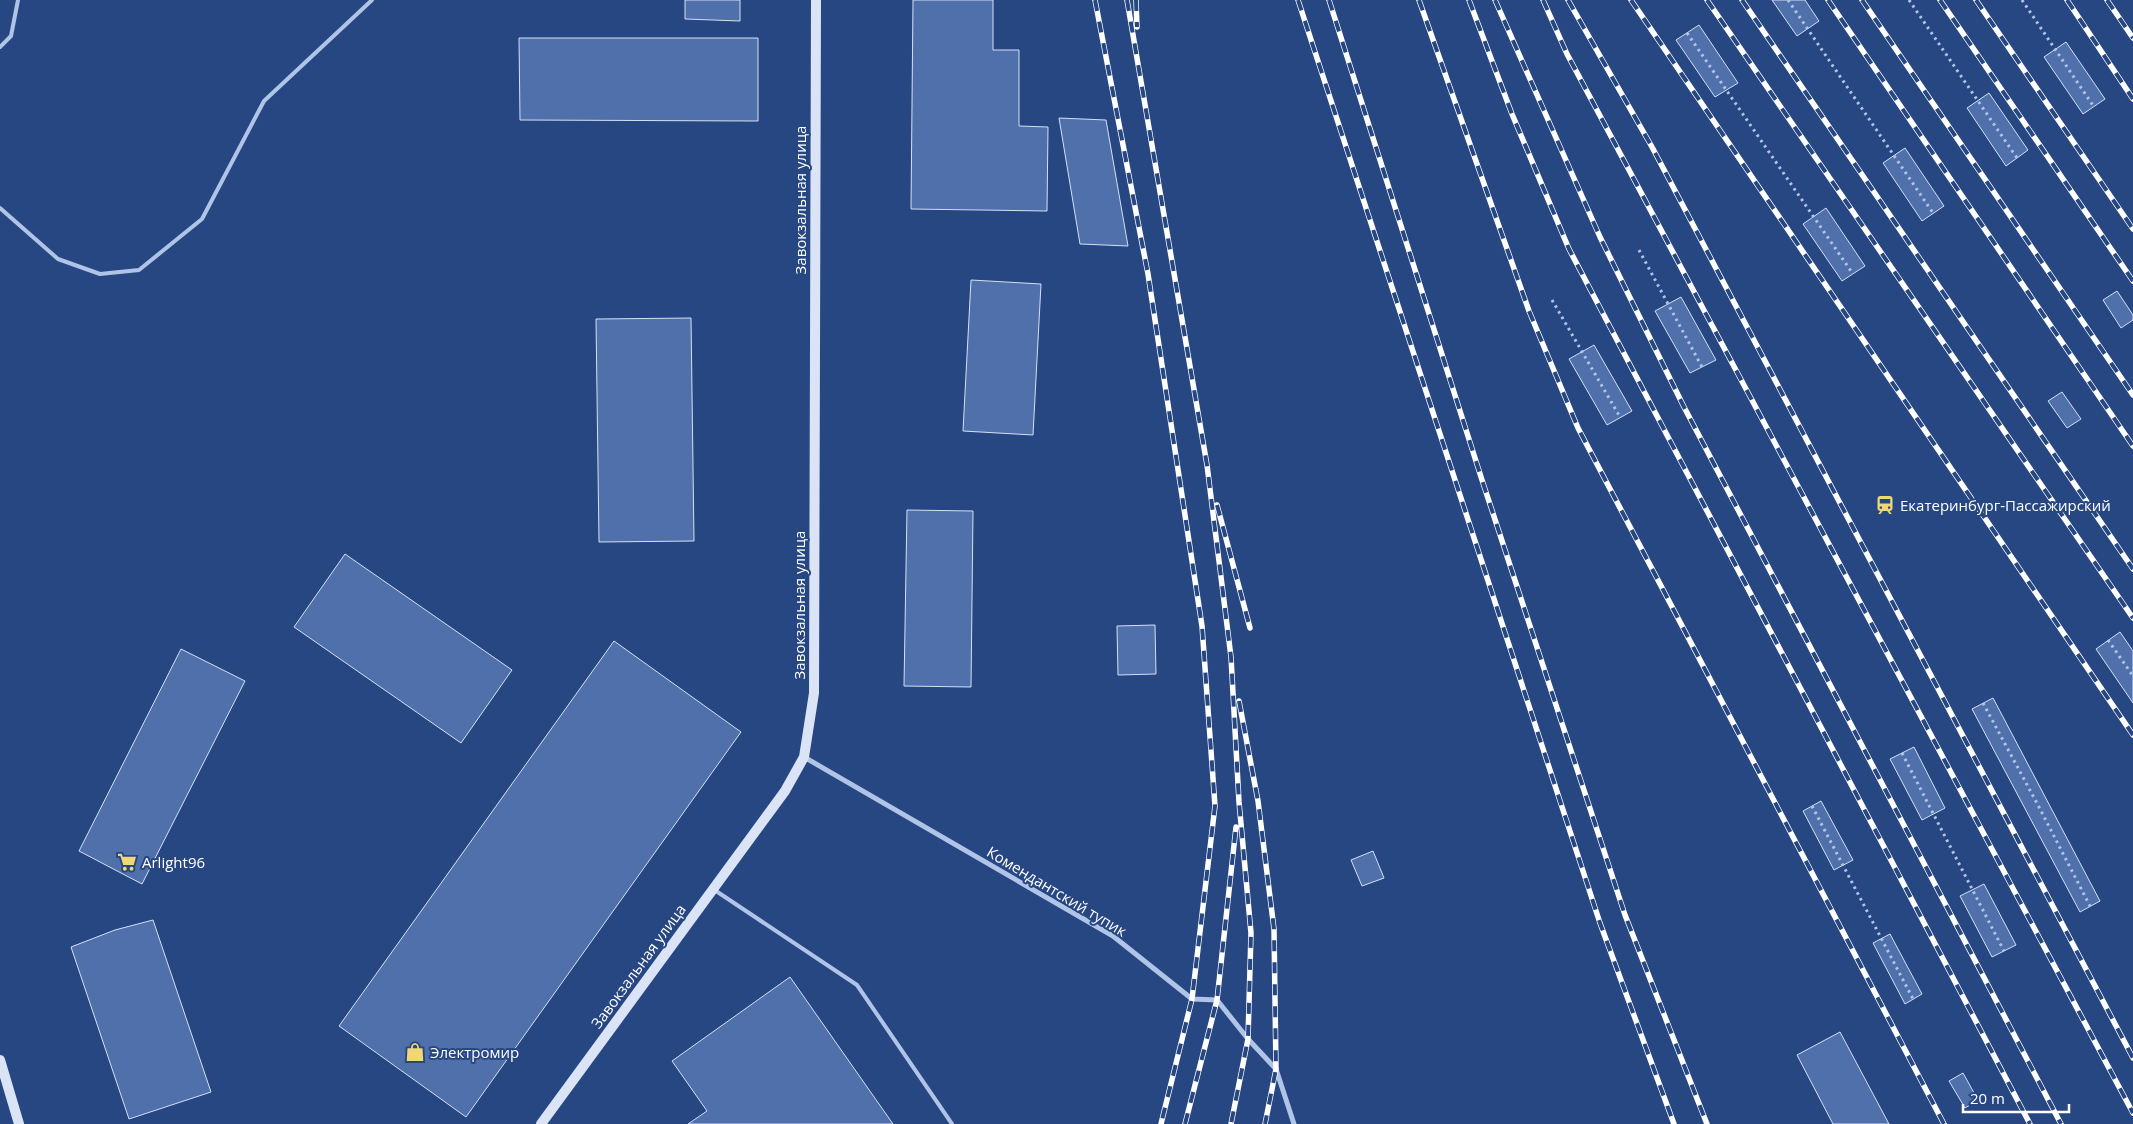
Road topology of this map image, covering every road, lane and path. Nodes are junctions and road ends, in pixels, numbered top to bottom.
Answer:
1 (18, 0) edge
2 (372, 0) edge
3 (816, 0) edge
4 (1788, 0) edge
5 (1909, 0) edge
6 (2022, 0) edge
7 (1687, 33) dead end
8 (0, 47) edge
9 (2094, 107) dead end
10 (2017, 158) dead end
11 (0, 208) edge
12 (1933, 213) dead end
13 (1639, 250) dead end
14 (1853, 274) dead end
15 (1552, 300) dead end
16 (1702, 367) dead end
17 (1620, 417) dead end
18 (2108, 640) dead end
19 (2133, 676) edge
20 (1983, 703) dead end
21 (1902, 753) dead end
22 (804, 757) junction
23 (1812, 806) dead end
24 (713, 889) junction
25 (2090, 906) dead end
26 (2004, 951) dead end
27 (1913, 999) dead end
28 (0, 1060) edge
29 (19, 1124) edge
30 (541, 1124) edge
31 (952, 1124) edge
32 (1294, 1124) edge

1 - 8 lane
2 - 11 lane
3 - 22 main road, Завокзальная улица
4 - 12 path
5 - 10 path
6 - 9 path
7 - 14 path
13 - 16 path
15 - 17 path
18 - 19 path
20 - 25 path
21 - 26 path
22 - 24 main road, Завокзальная улица
22 - 32 street, Комендантский тупик
23 - 27 path
24 - 30 main road, Завокзальная улица
24 - 31 lane
28 - 29 main road

